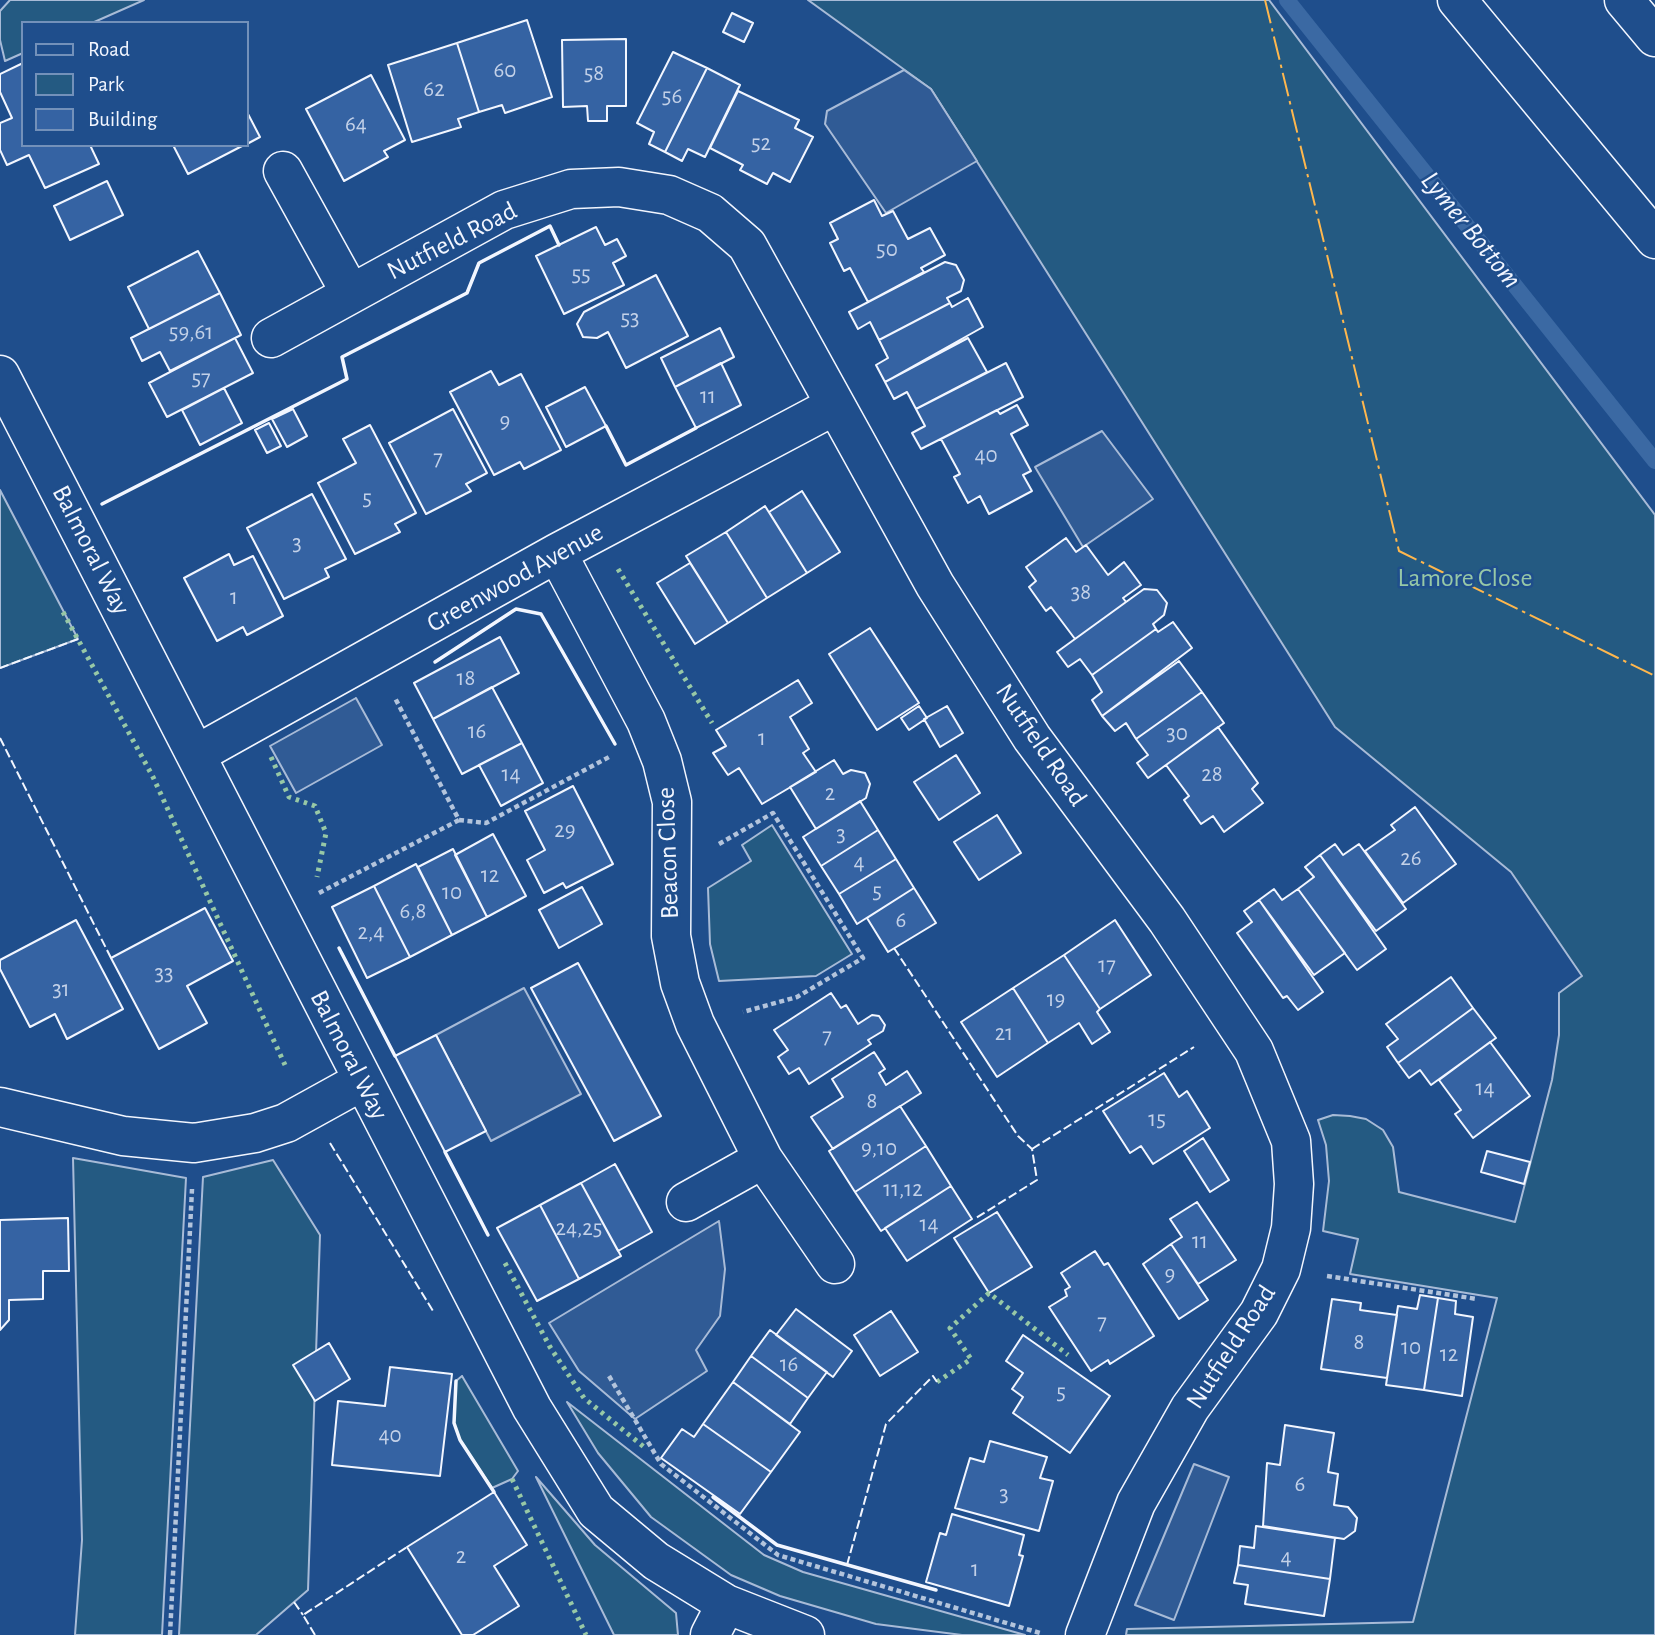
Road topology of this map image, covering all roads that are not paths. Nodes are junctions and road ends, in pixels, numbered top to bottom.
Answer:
1 (1457, 0) edge
2 (1624, 0) edge
3 (1655, 37) edge
4 (283, 172) dead end
5 (1655, 239) edge
6 (351, 294) junction
7 (271, 338) dead end
8 (0, 375) edge
9 (834, 406) junction
10 (557, 553) junction
11 (197, 754) junction
12 (362, 1081) junction
13 (0, 1107) edge
14 (763, 1159) junction
15 (687, 1202) dead end
16 (835, 1264) dead end
17 (718, 1619) edge
18 (805, 1635) edge
19 (1085, 1635) edge

1 - 5 main road
2 - 3 main road
4 - 6 main road
6 - 7 main road, Nutfield Road
6 - 9 main road, Nutfield Road
8 - 11 main road, Balmoral Way
9 - 10 main road, Greenwood Avenue
9 - 19 main road, Nutfield Road
10 - 11 main road, Greenwood Avenue
10 - 14 main road, Beacon Close
11 - 12 main road, Balmoral Way
12 - 13 main road
12 - 17 main road, Balmoral Way
14 - 15 main road
14 - 16 main road, Beacon Close
17 - 18 main road, Balmoral Way

